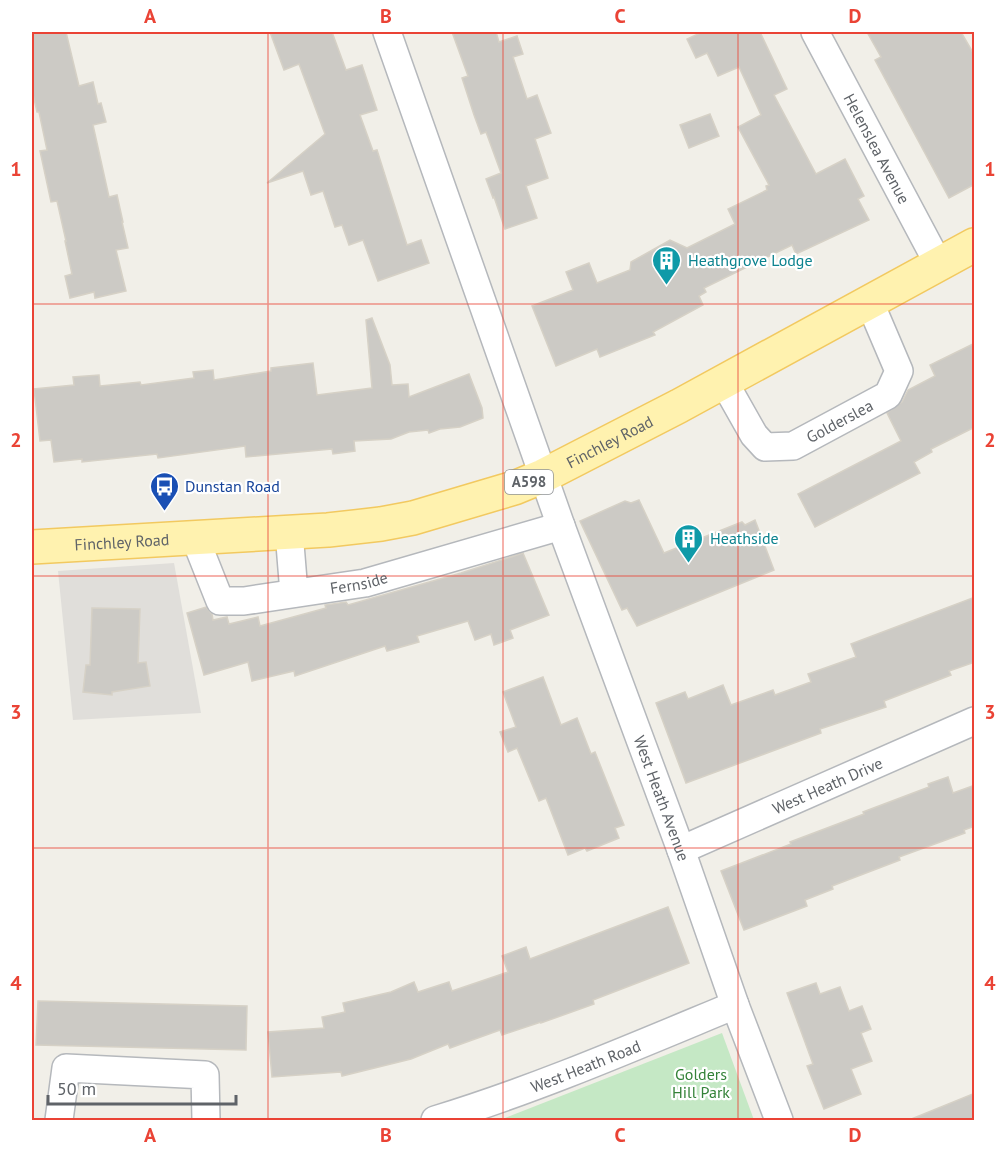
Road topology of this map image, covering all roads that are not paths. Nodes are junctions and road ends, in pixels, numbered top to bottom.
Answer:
1 (387, 32) edge
2 (815, 32) edge
3 (975, 245) edge
4 (939, 264) junction
5 (870, 303) junction
6 (724, 382) junction
7 (543, 476) junction
8 (561, 526) junction
9 (289, 532) junction
10 (195, 538) junction
11 (32, 547) edge
12 (294, 593) junction
13 (975, 721) edge
14 (681, 850) junction
15 (735, 1005) junction
16 (59, 1120) edge
17 (206, 1120) edge
18 (435, 1120) edge
19 (779, 1120) edge

1 - 7 street
2 - 4 street, Helenslea Avenue
3 - 4 main road, Finchley Road / A598
4 - 5 main road, Finchley Road / A598
5 - 6 main road, Finchley Road / A598
5 - 6 street, Golderslea
6 - 7 main road, Finchley Road / A598
7 - 8 street, West Heath Avenue
7 - 9 main road, Finchley Road / A598
8 - 12 street, Fernside
8 - 14 street, West Heath Avenue
9 - 10 main road, Finchley Road / A598
9 - 12 street
10 - 11 main road, Finchley Road / A598
10 - 12 street, Fernside
13 - 14 street, West Heath Drive
14 - 15 street, West Heath Avenue
15 - 18 street, West Heath Road
15 - 19 street, West Heath Avenue
16 - 17 street

